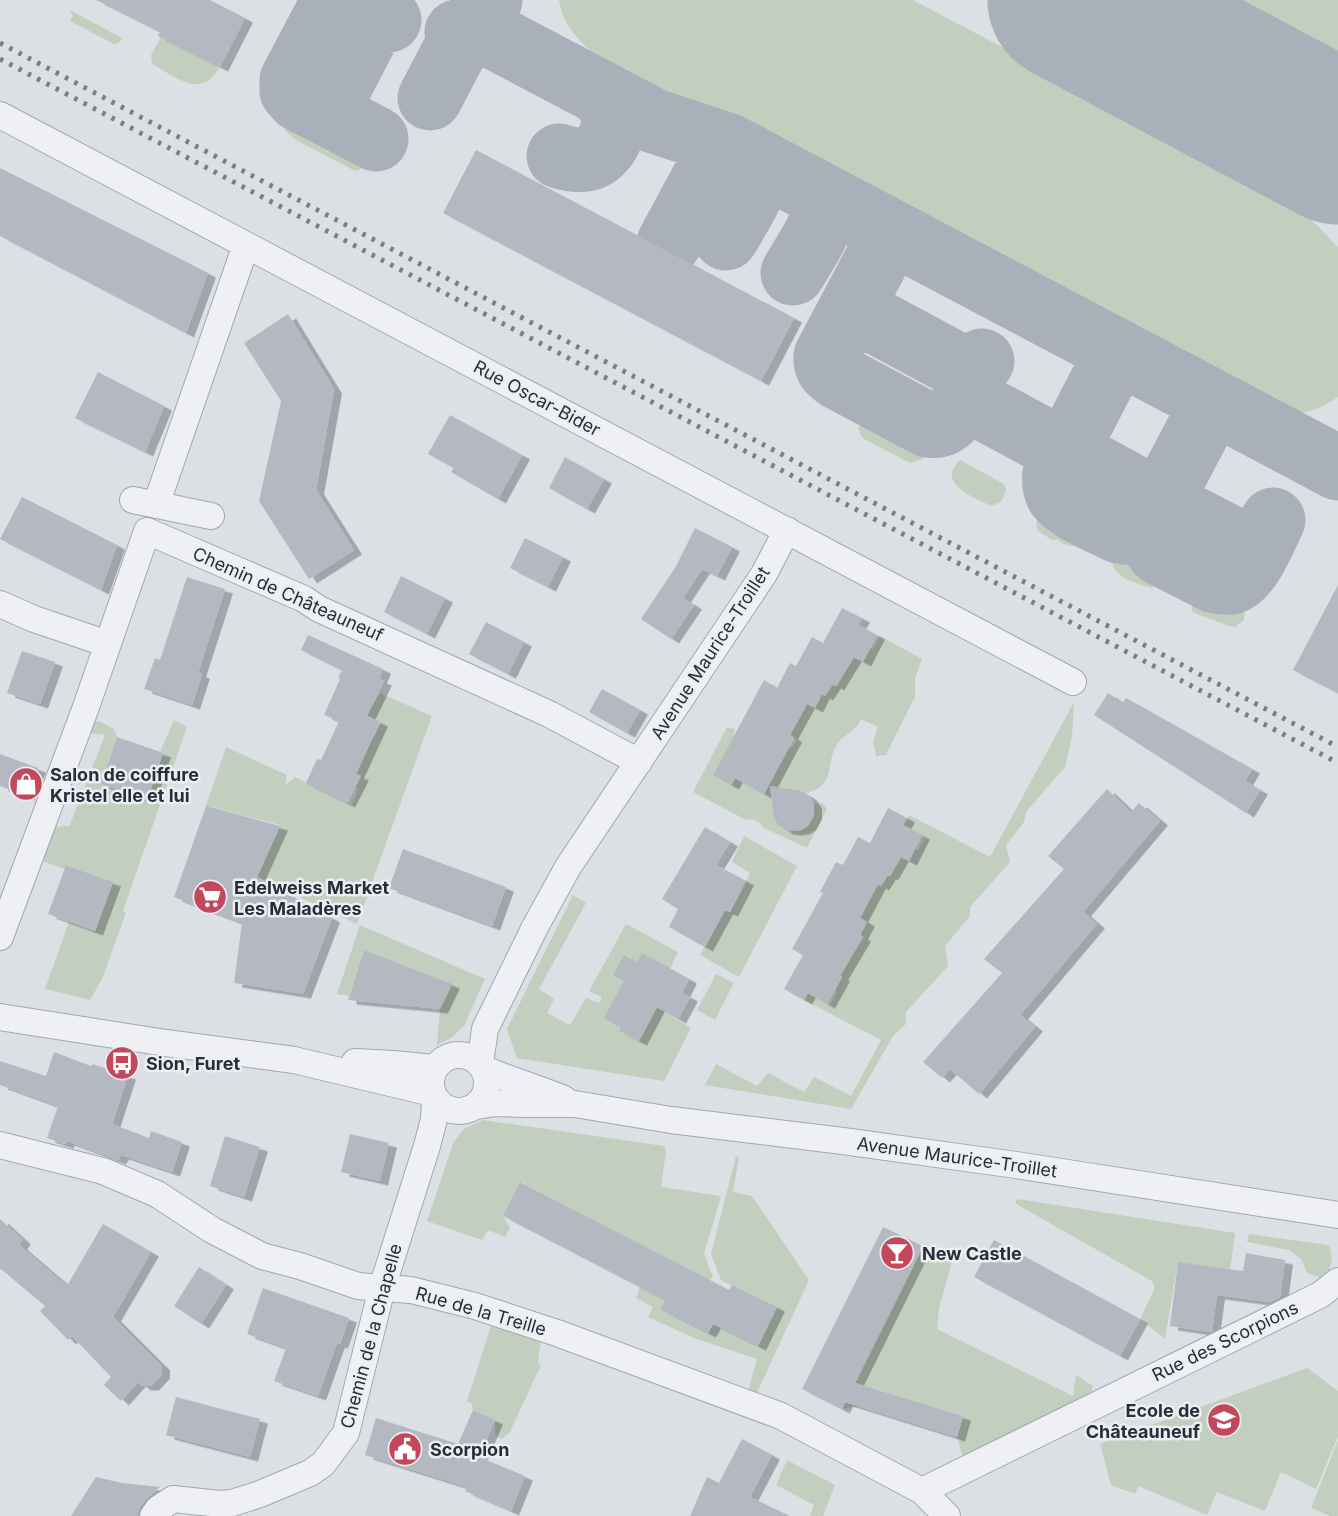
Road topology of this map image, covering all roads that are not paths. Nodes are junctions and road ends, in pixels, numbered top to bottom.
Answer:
1 (0, 115) edge
2 (246, 245) junction
3 (211, 516) dead end
4 (788, 530) junction
5 (0, 604) edge
6 (108, 644) junction
7 (1073, 682) dead end
8 (639, 762) junction
9 (0, 937) edge
10 (0, 1017) edge
11 (454, 1074) junction
12 (575, 1104) junction
13 (469, 1109) junction
14 (0, 1145) edge
15 (428, 1146) junction
16 (1338, 1215) edge
17 (1338, 1281) edge
18 (382, 1288) junction
19 (922, 1491) junction
20 (153, 1516) edge
21 (947, 1516) edge

1 - 2 street, Rue Oscar-Bider
2 - 3 street
2 - 4 street, Rue Oscar-Bider
4 - 7 street, Rue Oscar-Bider
4 - 8 street, Avenue Maurice-Troillet
5 - 6 street
6 - 8 street, Chemin de Châteauneuf
6 - 9 street
8 - 11 street, Avenue Maurice-Troillet
10 - 11 street, Avenue Maurice-Troillet
11 - 12 street, Avenue Maurice-Troillet
11 - 13 street
11 - 13 street
11 - 15 street, Chemin de la Chapelle
12 - 13 street, Avenue Maurice-Troillet
12 - 16 street, Avenue Maurice-Troillet
13 - 15 street, Chemin de la Chapelle
14 - 18 street, Rue de la Treille
15 - 18 street, Chemin de la Chapelle
17 - 19 street, Rue des Scorpions
18 - 19 street, Rue de la Treille
18 - 20 street, Chemin de la Chapelle
19 - 21 street, Rue de la Treille

